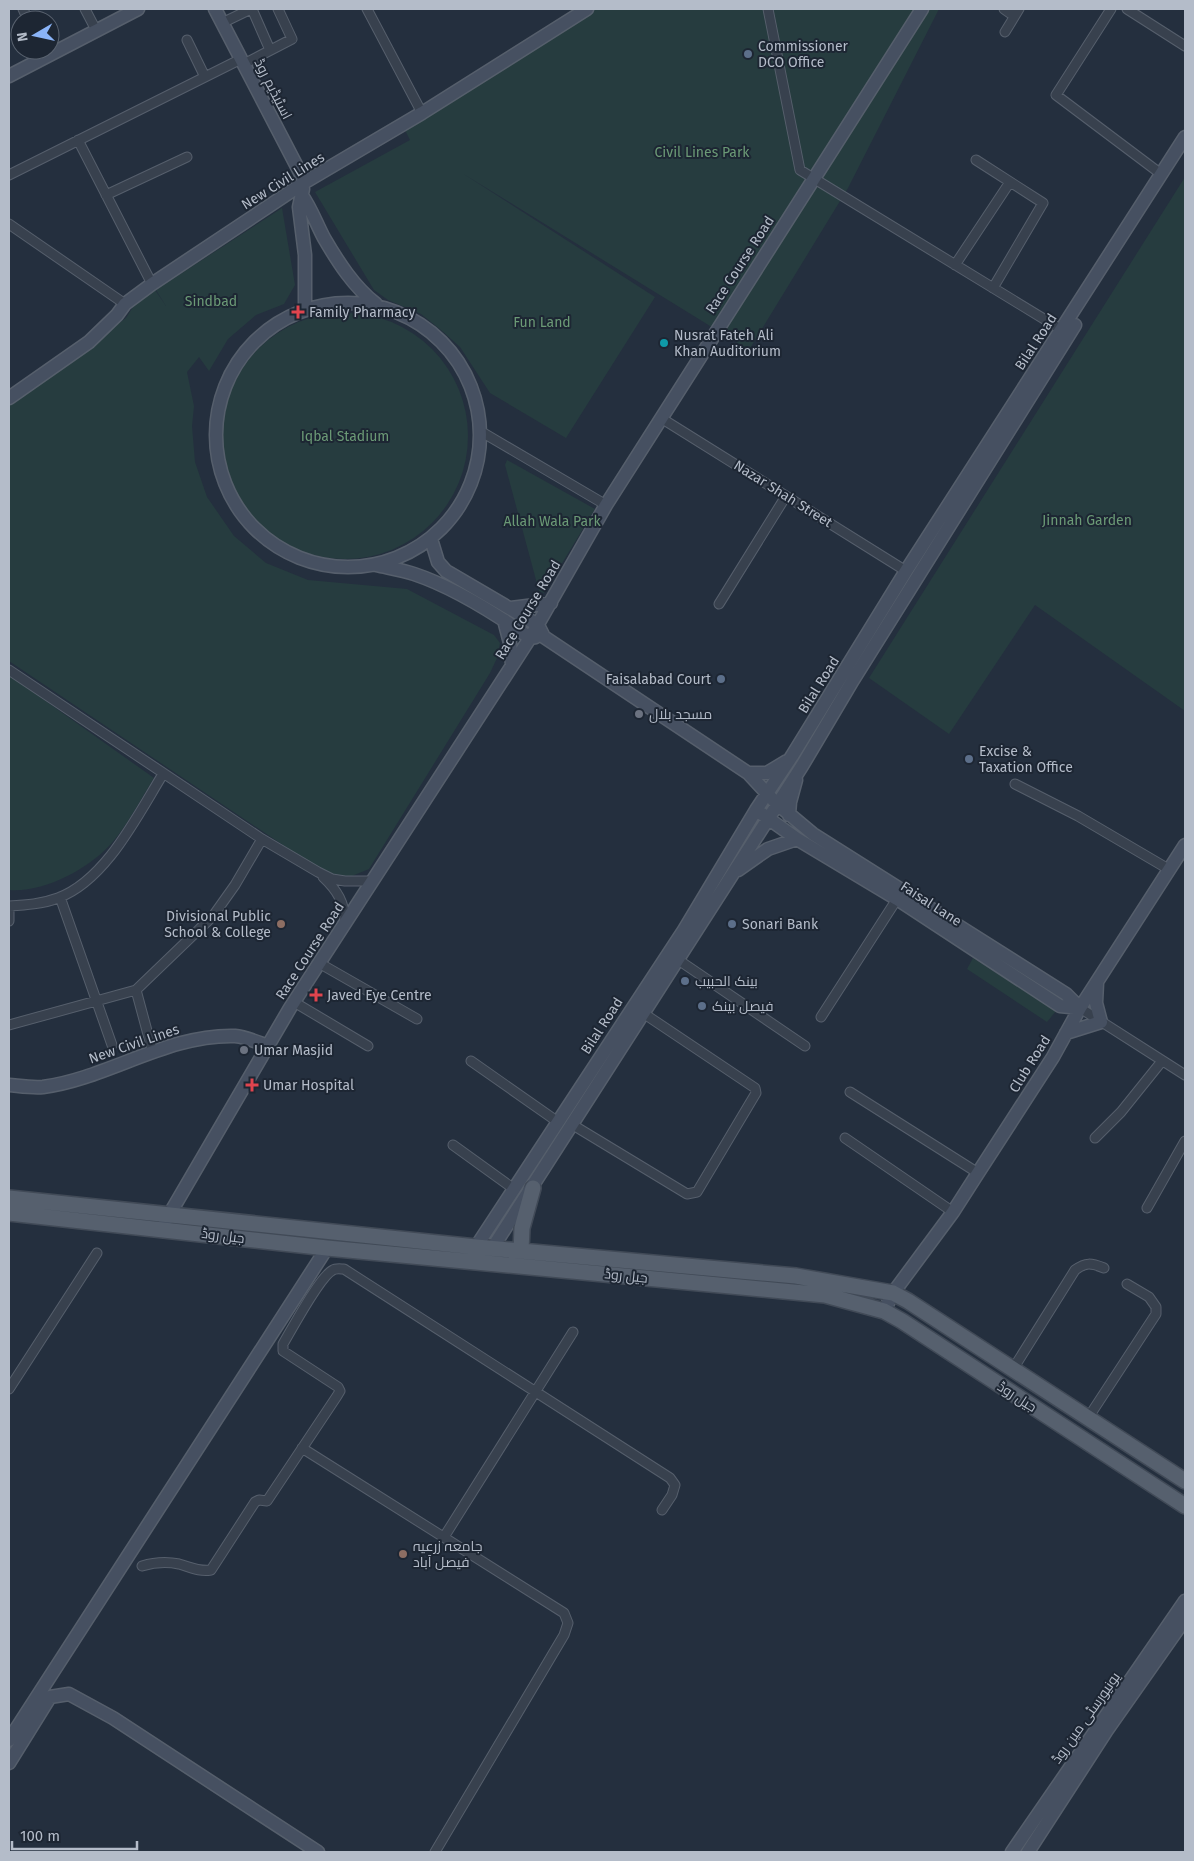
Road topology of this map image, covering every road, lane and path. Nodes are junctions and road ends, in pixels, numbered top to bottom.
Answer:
1 (85, 9) edge
2 (215, 9) edge
3 (251, 9) edge
4 (278, 9) edge
5 (367, 9) edge
6 (587, 9) edge
7 (768, 9) edge
8 (922, 9) edge
9 (1004, 9) edge
10 (1111, 9) edge
11 (1127, 9) edge
12 (135, 10) edge
13 (1017, 12) edge
14 (222, 23) junction
15 (96, 30) junction
16 (1005, 32) dead end
17 (187, 40) dead end
18 (60, 46) edge
19 (1185, 46) edge
20 (270, 50) junction
21 (33, 60) edge
22 (242, 62) junction
23 (9, 76) edge
24 (205, 77) junction
25 (422, 113) junction
26 (1185, 137) edge
27 (80, 140) junction
28 (1185, 152) edge
29 (187, 157) dead end
30 (976, 160) dead end
31 (1162, 174) junction
32 (9, 176) edge
33 (813, 179) junction
34 (1010, 182) junction
35 (303, 188) junction
36 (106, 195) junction
37 (9, 224) edge
38 (955, 266) junction
39 (152, 284) junction
40 (993, 288) junction
41 (126, 304) junction
42 (378, 305) junction
43 (305, 309) junction
44 (1062, 330) junction
45 (9, 398) edge
46 (661, 418) junction
47 (480, 432) junction
48 (786, 496) junction
49 (606, 504) junction
50 (430, 539) junction
51 (374, 565) junction
52 (906, 571) junction
53 (551, 603) junction
54 (719, 604) dead end
55 (511, 608) junction
56 (504, 620) junction
57 (538, 625) junction
58 (544, 637) junction
59 (530, 638) junction
60 (512, 665) junction
61 (9, 670) edge
62 (792, 756) junction
63 (802, 766) junction
64 (748, 773) junction
65 (163, 774) junction
66 (1015, 784) dead end
67 (772, 798) junction
68 (756, 810) junction
69 (790, 815) junction
70 (767, 818) junction
71 (262, 839) junction
72 (797, 840) junction
73 (1185, 845) edge
74 (1170, 870) junction
75 (318, 872) junction
76 (733, 873) junction
77 (373, 881) junction
78 (60, 897) junction
79 (897, 899) junction
80 (9, 906) edge
81 (9, 921) edge
82 (345, 922) junction
83 (677, 959) junction
84 (319, 963) junction
85 (1097, 983) junction
86 (136, 990) junction
87 (96, 1001) junction
88 (294, 1002) junction
89 (1080, 1008) junction
90 (644, 1014) junction
91 (821, 1017) dead end
92 (417, 1019) dead end
93 (1101, 1022) junction
94 (9, 1025) edge
95 (1066, 1033) junction
96 (112, 1045) dead end
97 (268, 1046) junction
98 (368, 1046) dead end
99 (805, 1046) dead end
100 (153, 1053) junction
101 (471, 1061) dead end
102 (1162, 1061) junction
103 (1185, 1075) edge
104 (9, 1086) edge
105 (850, 1092) dead end
106 (558, 1122) junction
107 (573, 1125) junction
108 (845, 1138) dead end
109 (1095, 1138) dead end
110 (1185, 1141) edge
111 (453, 1145) dead end
112 (978, 1173) junction
113 (533, 1188) junction
114 (514, 1189) junction
115 (9, 1198) edge
116 (1147, 1208) dead end
117 (953, 1212) junction
118 (9, 1213) edge
119 (168, 1214) junction
120 (161, 1228) junction
121 (327, 1248) junction
122 (493, 1248) junction
123 (521, 1251) junction
124 (98, 1253) dead end
125 (472, 1253) junction
126 (483, 1261) junction
127 (1104, 1268) dead end
128 (1127, 1284) dead end
129 (893, 1294) junction
130 (884, 1311) junction
131 (573, 1332) dead end
132 (1013, 1369) junction
133 (9, 1390) edge
134 (535, 1391) junction
135 (1088, 1418) junction
136 (302, 1448) junction
137 (1185, 1481) edge
138 (1185, 1506) edge
139 (662, 1510) dead end
140 (444, 1537) junction
141 (142, 1566) dead end
142 (1185, 1601) edge
143 (1185, 1618) edge
144 (1097, 1737) junction
145 (9, 1740) edge
146 (9, 1763) edge
147 (318, 1852) edge
148 (435, 1852) edge
149 (1012, 1852) edge
150 (1028, 1852) edge

1 - 15 street
2 - 14 street, اسٹیڈیم روڈ
3 - 14 street
3 - 20 street
4 - 20 street
5 - 25 street
6 - 25 street, New Civil Lines
7 - 33 street
8 - 33 street, Race Course Road
9 - 13 street
10 - 31 street
11 - 19 street
12 - 15 street
13 - 16 street
14 - 22 street, اسٹیڈیم روڈ
15 - 18 street
17 - 24 street
20 - 22 street
21 - 23 street
22 - 24 street
22 - 35 street, اسٹیڈیم روڈ
24 - 27 street
25 - 35 street, New Civil Lines
26 - 31 street, Bilal Road
27 - 32 street
27 - 36 street
28 - 63 street, Bilal Road
29 - 36 street
30 - 34 street
31 - 44 street, Bilal Road
33 - 38 street
33 - 46 street, Race Course Road
34 - 38 street
34 - 40 street
35 - 39 street, New Civil Lines
35 - 42 street, اسٹیڈیم روڈ
35 - 43 street
36 - 39 street
37 - 41 street
38 - 40 street
39 - 41 street, New Civil Lines
40 - 44 street
41 - 45 street, New Civil Lines
42 - 43 street
42 - 47 street
43 - 51 street
44 - 52 street, Bilal Road
46 - 48 street, Nazar Shah Street
46 - 49 street, Race Course Road
47 - 49 street
47 - 50 street
48 - 52 street, Nazar Shah Street
48 - 54 street
49 - 53 street, Race Course Road
50 - 51 street
50 - 55 street
51 - 56 street
52 - 62 street, Bilal Road
53 - 55 street
53 - 57 street, Race Course Road
55 - 57 street
56 - 59 street
56 - 60 street
57 - 58 street
57 - 59 street, Race Course Road
58 - 59 street
58 - 64 street, Faisal Lane
59 - 60 street, Race Course Road
60 - 77 street, Race Course Road
61 - 65 street
62 - 64 street
62 - 67 street, Bilal Road
63 - 67 street, Bilal Road
63 - 69 street
64 - 67 street, Faisal Lane
65 - 71 street
65 - 78 street
66 - 74 street
67 - 68 street, Bilal Road
67 - 69 street, Faisal Lane
67 - 70 street, Bilal Road
68 - 70 street, Faisal Lane
68 - 106 street, Bilal Road
69 - 89 street, Faisal Lane
70 - 72 street, Faisal Lane
70 - 76 street, Bilal Road
71 - 75 street
71 - 86 street
72 - 76 street
72 - 79 street, Faisal Lane
73 - 74 street, Club Road
74 - 85 street, Club Road
75 - 77 street
75 - 82 street
76 - 83 street, Bilal Road
77 - 82 street, Race Course Road
78 - 80 street
78 - 87 street
79 - 89 street, Faisal Lane
79 - 91 street
80 - 81 street
82 - 84 street, Race Course Road
83 - 90 street, Bilal Road
83 - 99 street
84 - 88 street, Race Course Road
84 - 92 street
85 - 89 street, Club Road
85 - 93 street
86 - 87 street
86 - 100 street
87 - 94 street
87 - 96 street
88 - 97 street, Race Course Road
88 - 98 street
89 - 93 street, Faisal Lane
89 - 95 street, Club Road
90 - 107 street, Bilal Road
90 - 107 street
93 - 95 street
93 - 102 street, Faisal Lane
95 - 112 street, Club Road
97 - 100 street, New Civil Lines
97 - 119 street, Race Course Road
100 - 104 street, New Civil Lines
101 - 106 street
102 - 103 street, Faisal Lane
102 - 109 street
105 - 112 street
106 - 114 street, Bilal Road
107 - 113 street, Bilal Road
108 - 117 street
110 - 116 street
111 - 114 street
112 - 117 street, Club Road
113 - 122 street, Bilal Road
113 - 123 main road
114 - 125 street, Bilal Road
115 - 119 main road, جیل روڈ
117 - 129 street, Club Road
118 - 120 main road, جیل روڈ
119 - 120 street, Race Course Road
119 - 125 main road, جیل روڈ
120 - 121 main road, جیل روڈ
121 - 125 main road, جیل روڈ
121 - 145 street
122 - 123 main road, جیل روڈ
122 - 125 main road, جیل روڈ
122 - 126 street, Bilal Road
123 - 129 main road, جیل روڈ
124 - 133 street
125 - 126 main road, جیل روڈ
126 - 130 main road, جیل روڈ
127 - 132 street
128 - 135 street
129 - 130 street, Club Road
129 - 132 main road, جیل روڈ
130 - 138 main road, جیل روڈ
131 - 134 street
132 - 135 main road, جیل روڈ
134 - 136 street
134 - 139 street
134 - 140 street
135 - 137 main road, جیل روڈ
136 - 140 street
136 - 141 street
140 - 148 street
142 - 144 street, یونیورسٹی مین روڈ
143 - 144 street, یونیورسٹی مین روڈ
144 - 149 street, یونیورسٹی مین روڈ
144 - 150 street, یونیورسٹی مین روڈ
146 - 147 street

